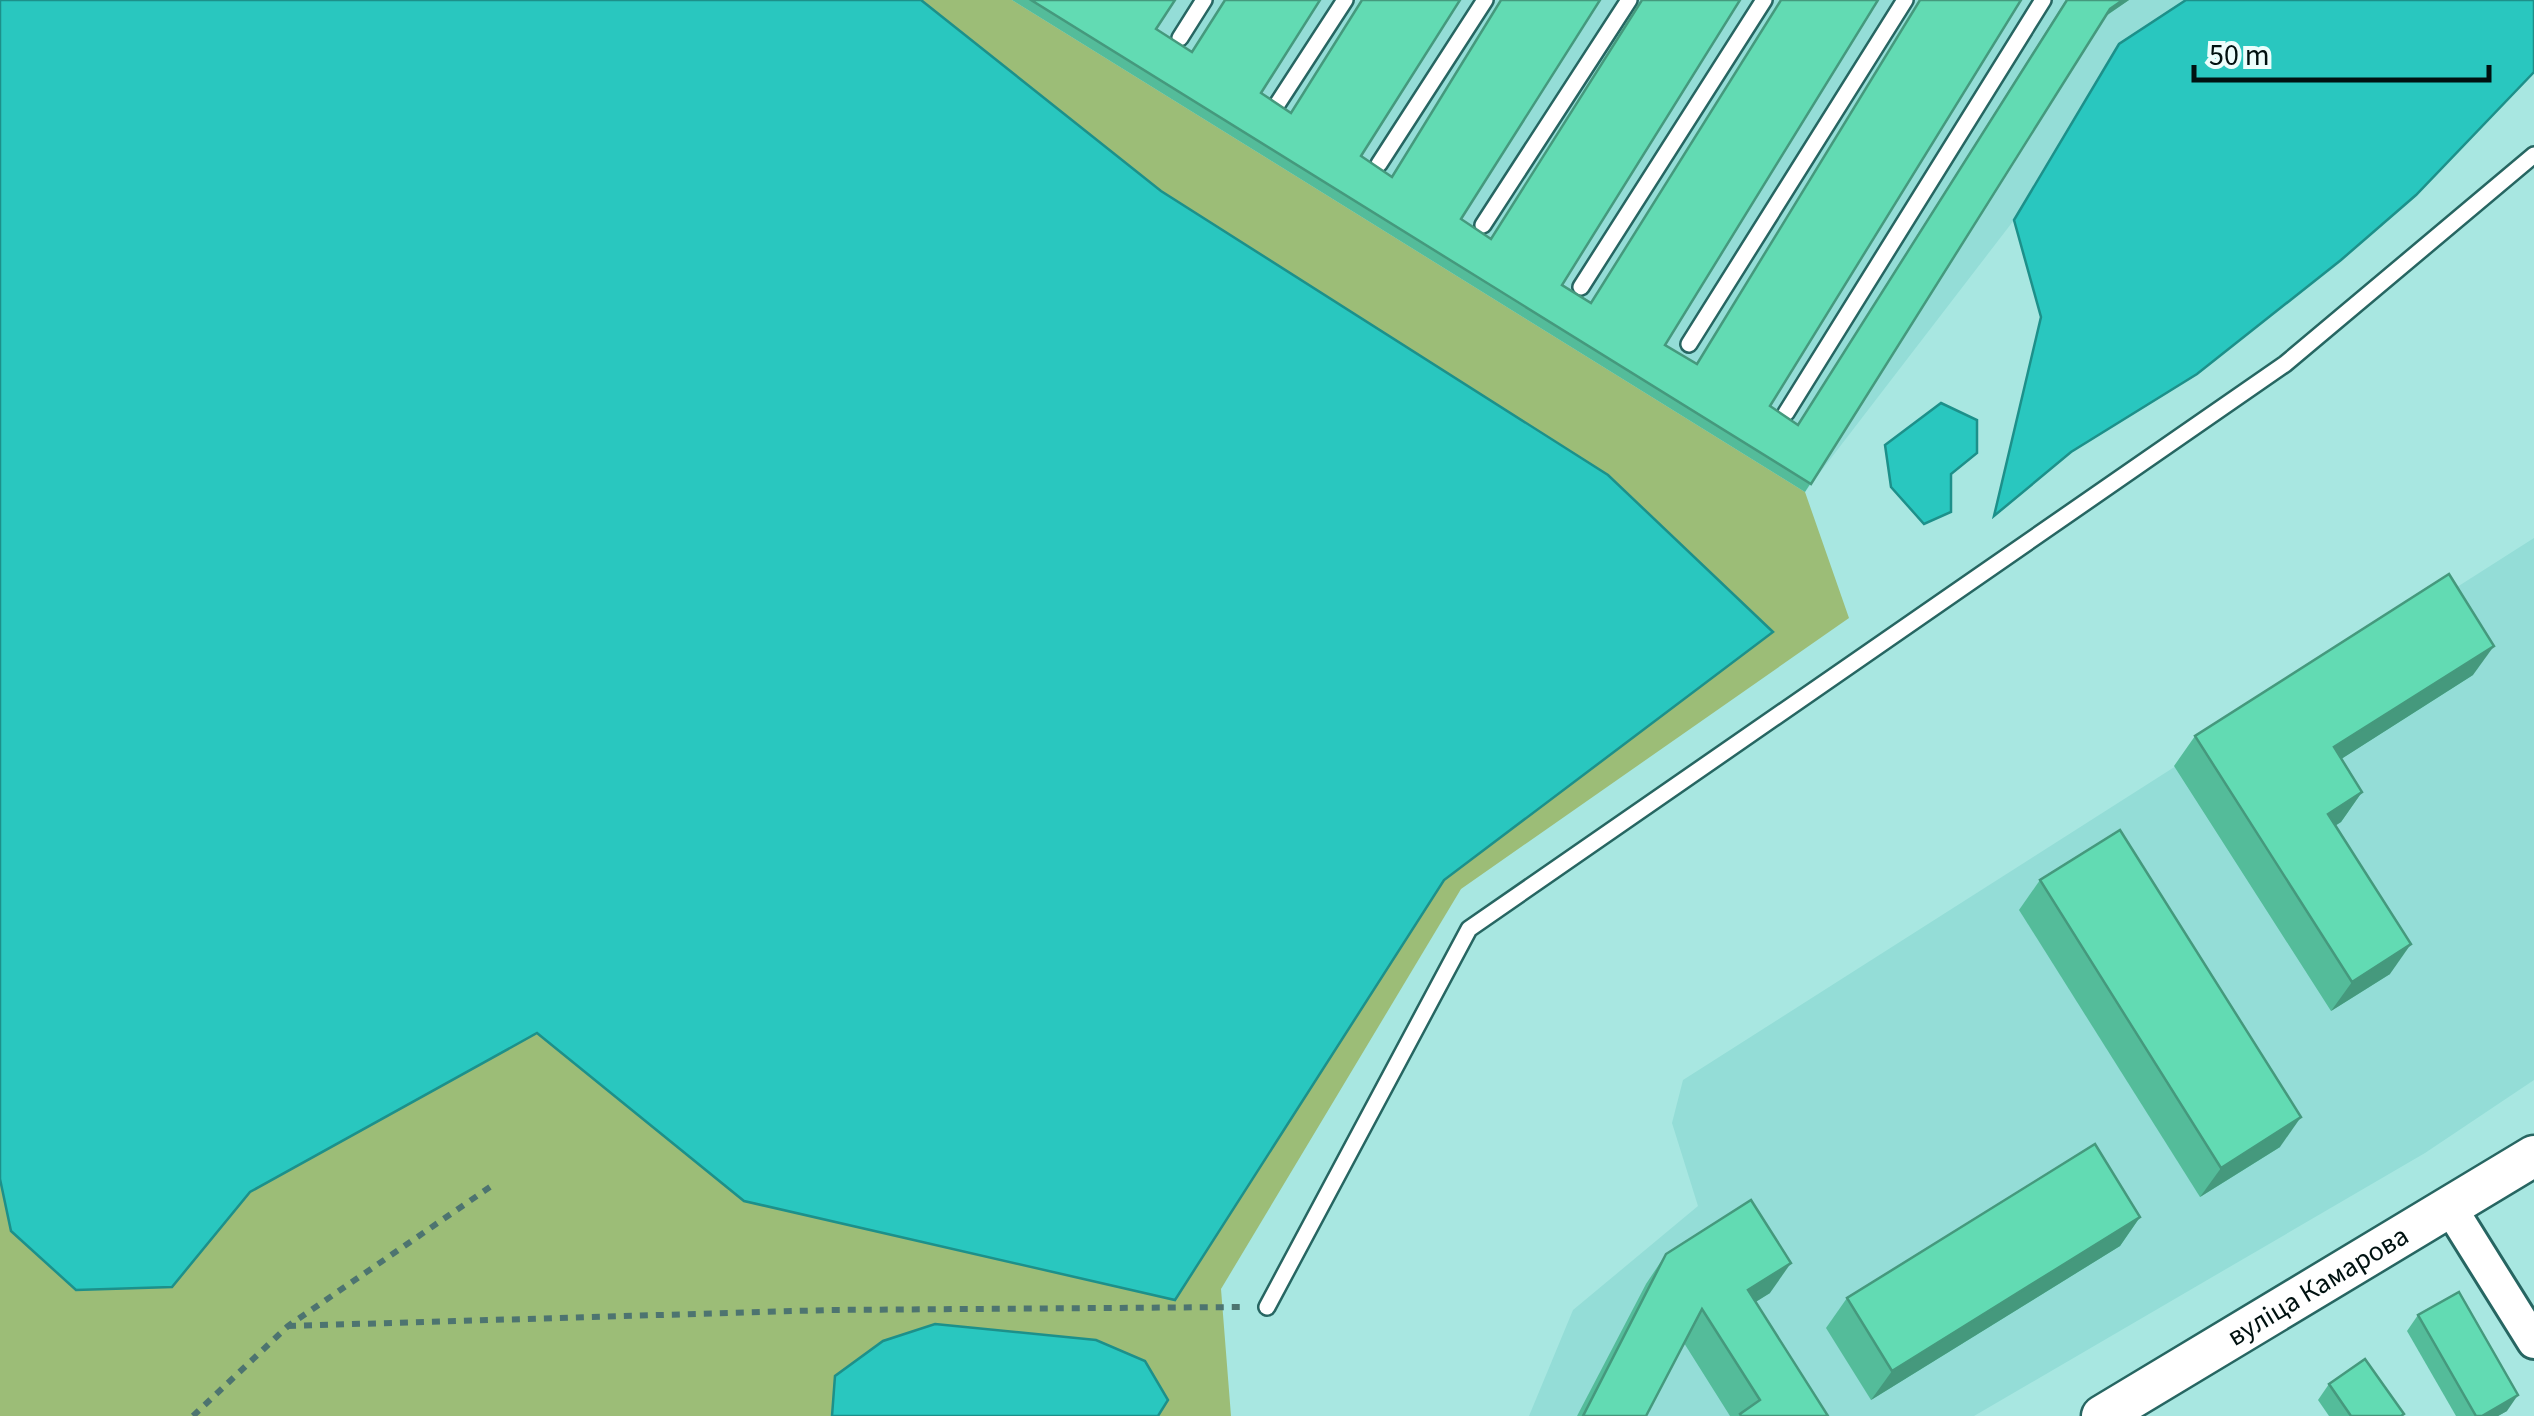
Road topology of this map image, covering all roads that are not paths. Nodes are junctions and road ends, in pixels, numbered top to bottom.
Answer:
1 (1204, 0) edge
2 (1344, 0) edge
3 (1485, 0) edge
4 (1629, 0) edge
5 (1764, 0) edge
6 (1905, 0) edge
7 (2044, 0) edge
8 (1180, 38) dead end
9 (1278, 103) edge
10 (2534, 155) edge
11 (1379, 164) edge
12 (1483, 225) dead end
13 (1581, 287) dead end
14 (1689, 344) dead end
15 (1786, 413) edge
16 (2534, 1156) edge
17 (2451, 1210) junction
18 (1267, 1307) road end
19 (2534, 1342) edge
20 (2102, 1416) edge

1 - 8 lane
2 - 9 lane
3 - 11 lane
4 - 12 lane
5 - 13 lane
6 - 14 lane
7 - 15 lane
10 - 18 lane
16 - 17 street, вуліца Камарова
17 - 19 street
17 - 20 street, вуліца Камарова

